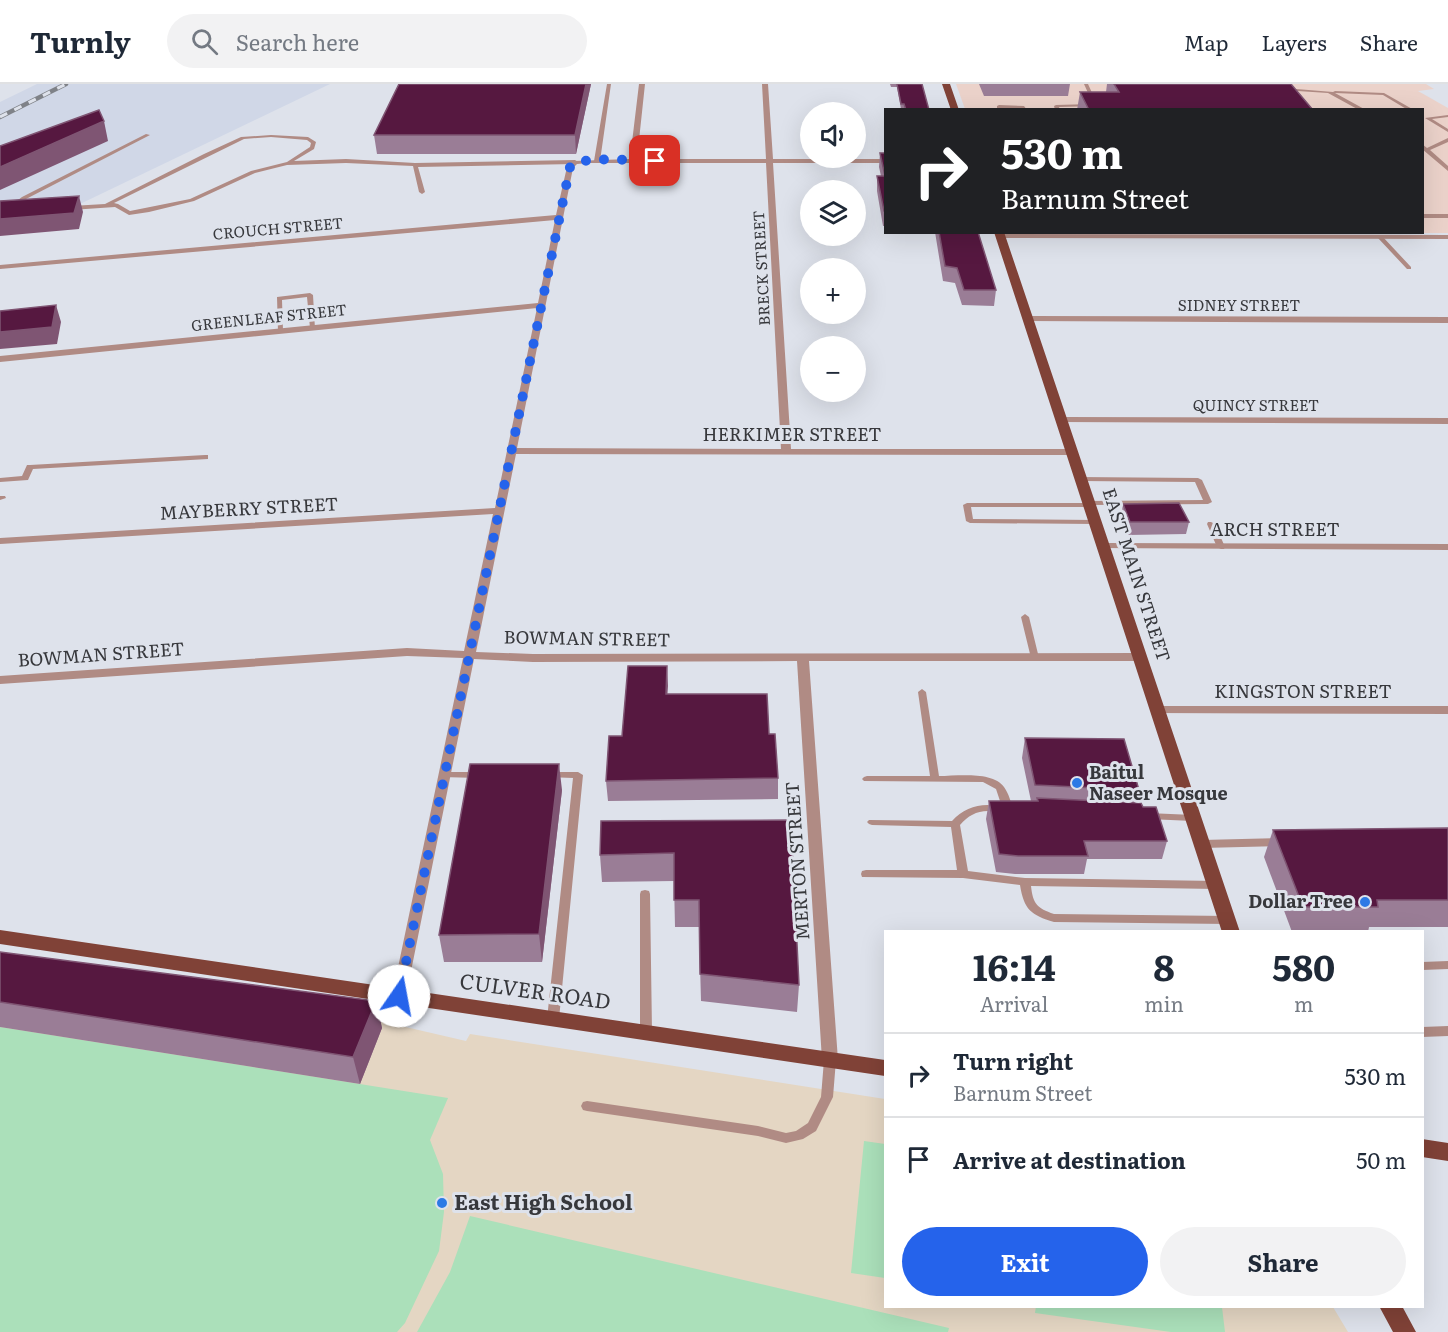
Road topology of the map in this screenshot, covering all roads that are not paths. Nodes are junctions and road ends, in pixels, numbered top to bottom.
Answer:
1 (609, 84) edge
2 (642, 84) edge
3 (765, 84) edge
4 (946, 84) edge
5 (1086, 84) edge
6 (1390, 84) edge
7 (1272, 87) edge
8 (1329, 92) junction
9 (1384, 94) junction
10 (954, 108) edge
11 (1000, 108) edge
12 (1024, 108) edge
13 (1057, 108) edge
14 (1360, 108) edge
15 (1408, 108) edge
16 (1425, 117) edge
17 (1448, 117) edge
18 (1448, 131) edge
19 (148, 135) dead end
20 (1448, 140) edge
21 (1424, 147) edge
22 (1428, 149) junction
23 (597, 160) junction
24 (633, 161) junction
25 (884, 161) edge
26 (575, 162) junction
27 (769, 162) junction
28 (287, 163) junction
29 (415, 165) junction
30 (1448, 169) edge
31 (422, 192) dead end
32 (105, 206) junction
33 (69, 208) edge
34 (9, 209) edge
35 (1424, 216) edge
36 (1448, 216) edge
37 (559, 217) junction
38 (1000, 234) edge
39 (1380, 237) junction
40 (1448, 237) edge
41 (0, 267) edge
42 (1409, 268) dead end
43 (541, 305) junction
44 (1029, 319) junction
45 (1448, 320) edge
46 (313, 328) junction
47 (280, 331) junction
48 (0, 358) edge
49 (1063, 420) junction
50 (1448, 422) edge
51 (512, 451) junction
52 (786, 451) junction
53 (1073, 452) junction
54 (206, 457) dead end
55 (1081, 479) junction
56 (0, 480) edge
57 (1089, 504) junction
58 (499, 511) junction
59 (1094, 522) junction
60 (1211, 524) dead end
61 (0, 541) edge
62 (1102, 546) junction
63 (1221, 547) junction
64 (1448, 547) edge
65 (1025, 617) dead end
66 (470, 654) junction
67 (1140, 657) junction
68 (1035, 658) junction
69 (803, 659) junction
70 (0, 680) edge
71 (922, 692) dead end
72 (1157, 710) junction
73 (1448, 710) edge
74 (444, 775) junction
75 (489, 775) edge
76 (534, 775) edge
77 (867, 779) dead end
78 (935, 779) junction
79 (1007, 810) junction
80 (1019, 811) edge
81 (1135, 815) edge
82 (1193, 818) junction
83 (872, 822) dead end
84 (956, 824) junction
85 (1296, 842) edge
86 (1202, 844) junction
87 (866, 874) dead end
88 (963, 874) junction
89 (1025, 882) junction
90 (1216, 885) junction
91 (645, 894) dead end
92 (1229, 926) edge
93 (0, 937) edge
94 (1448, 965) edge
95 (1424, 966) edge
96 (399, 996) junction
97 (553, 1019) junction
98 (1448, 1031) edge
99 (646, 1032) junction
100 (1424, 1032) edge
101 (830, 1060) junction
102 (884, 1068) edge
103 (587, 1106) dead end
104 (1424, 1148) edge
105 (1448, 1152) edge
106 (1391, 1308) edge
107 (1405, 1332) edge

1 - 23 lane
2 - 24 street
3 - 27 street, BRECK STREET
4 - 10 main road
5 - 13 lane
6 - 9 lane
7 - 8 lane
8 - 9 lane
8 - 14 lane
9 - 15 lane
11 - 12 lane
16 - 17 lane
16 - 18 lane
19 - 34 lane
20 - 22 lane
21 - 22 lane
22 - 30 lane
23 - 24 street
23 - 26 street
24 - 27 street
25 - 27 street
26 - 29 lane
26 - 37 street
27 - 52 street, BRECK STREET
28 - 29 lane
28 - 32 lane
28 - 32 lane
29 - 31 lane
32 - 33 lane
35 - 36 lane
37 - 41 street, CROUCH STREET
37 - 43 street
38 - 39 street
38 - 44 main road, EAST MAIN STREET
39 - 40 street
39 - 42 lane
43 - 46 street, GREENLEAF STREET
43 - 51 street
44 - 45 street, SIDNEY STREET
44 - 49 main road, EAST MAIN STREET
46 - 47 street, GREENLEAF STREET
46 - 47 lane
47 - 48 street, GREENLEAF STREET
49 - 50 street, QUINCY STREET
49 - 53 main road, EAST MAIN STREET
51 - 52 street, HERKIMER STREET
51 - 58 street
52 - 53 street, HERKIMER STREET
53 - 55 main road, EAST MAIN STREET
54 - 56 lane
55 - 57 main road, EAST MAIN STREET
55 - 57 lane
57 - 59 main road, EAST MAIN STREET
57 - 59 lane
58 - 61 street, MAYBERRY STREET
58 - 66 street
59 - 62 main road, EAST MAIN STREET
60 - 63 lane
62 - 63 street, ARCH STREET
62 - 67 main road, EAST MAIN STREET
63 - 64 street, ARCH STREET
65 - 68 lane
66 - 69 street, BOWMAN STREET
66 - 70 street, BOWMAN STREET
66 - 74 street
67 - 68 street, BOWMAN STREET
67 - 72 main road, EAST MAIN STREET
68 - 69 street, BOWMAN STREET
69 - 101 street, MERTON STREET
71 - 78 lane
72 - 73 street, KINGSTON STREET
72 - 82 main road, EAST MAIN STREET
74 - 75 lane
74 - 96 street
76 - 97 lane
77 - 78 lane
78 - 79 lane
79 - 80 lane
79 - 84 lane
81 - 82 lane
82 - 86 main road, EAST MAIN STREET
83 - 84 lane
84 - 88 lane
85 - 86 lane
86 - 90 main road, EAST MAIN STREET
87 - 88 lane
88 - 89 lane
89 - 90 lane
89 - 92 lane
90 - 92 main road, EAST MAIN STREET
91 - 99 lane
93 - 96 main road, CULVER ROAD
94 - 95 lane
96 - 97 main road, CULVER ROAD
97 - 99 main road, CULVER ROAD
98 - 100 lane
99 - 101 main road, CULVER ROAD
101 - 102 main road, CULVER ROAD
101 - 103 lane
104 - 105 main road
106 - 107 main road

